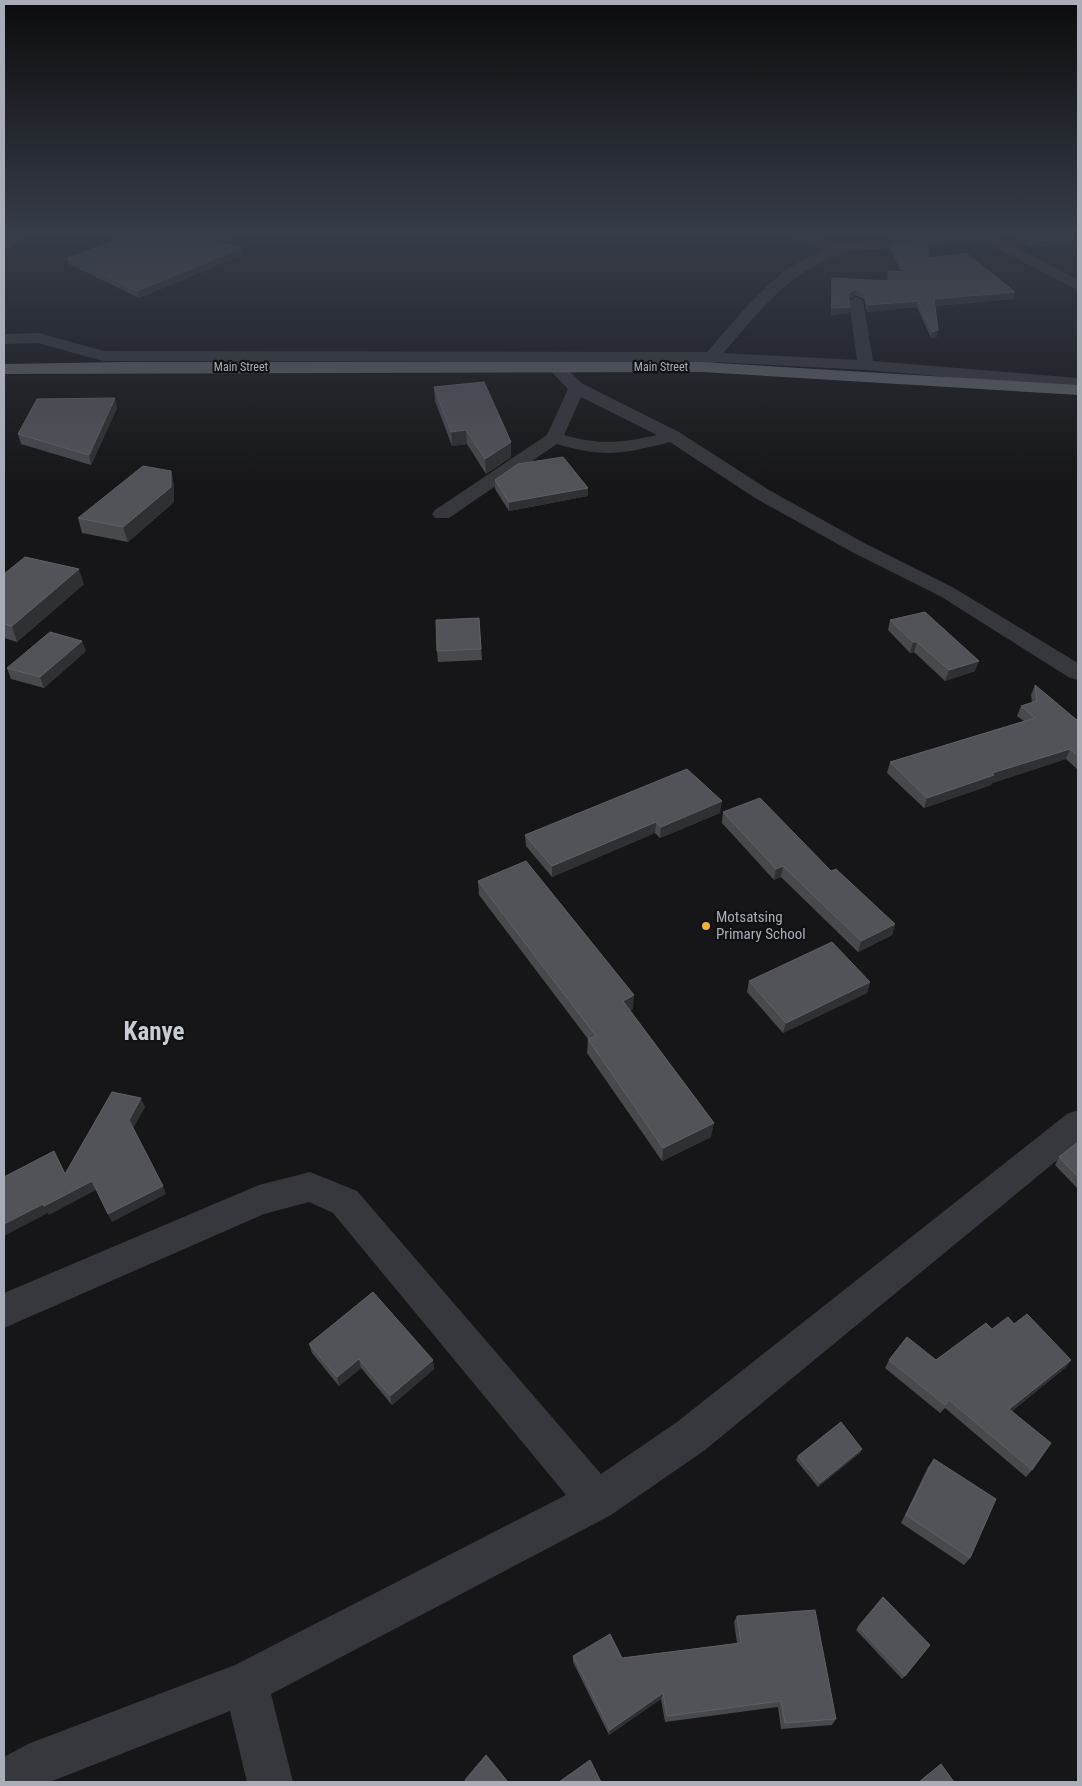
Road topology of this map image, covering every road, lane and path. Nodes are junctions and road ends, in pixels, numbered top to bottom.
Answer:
1 (746, 317) edge
2 (859, 317) edge
3 (4, 339) edge
4 (706, 362) junction
5 (866, 365) junction
6 (554, 366) junction
7 (4, 369) edge
8 (1078, 383) edge
9 (577, 388) junction
10 (1078, 390) edge
11 (673, 436) junction
12 (554, 438) junction
13 (442, 514) dead end
14 (1078, 673) edge
15 (1078, 1124) edge
16 (4, 1311) edge
17 (597, 1501) junction
18 (246, 1683) junction
19 (4, 1782) edge
20 (270, 1782) edge

1 - 4 street
2 - 5 street
3 - 4 street
4 - 5 street
4 - 6 highway, Main Street
4 - 10 highway, Main Street
5 - 8 street
6 - 7 highway, Main Street
6 - 9 street
9 - 11 street
9 - 12 street
11 - 12 street
11 - 14 street
12 - 13 street
15 - 17 street
16 - 17 street
17 - 18 street
18 - 19 street
18 - 20 street

